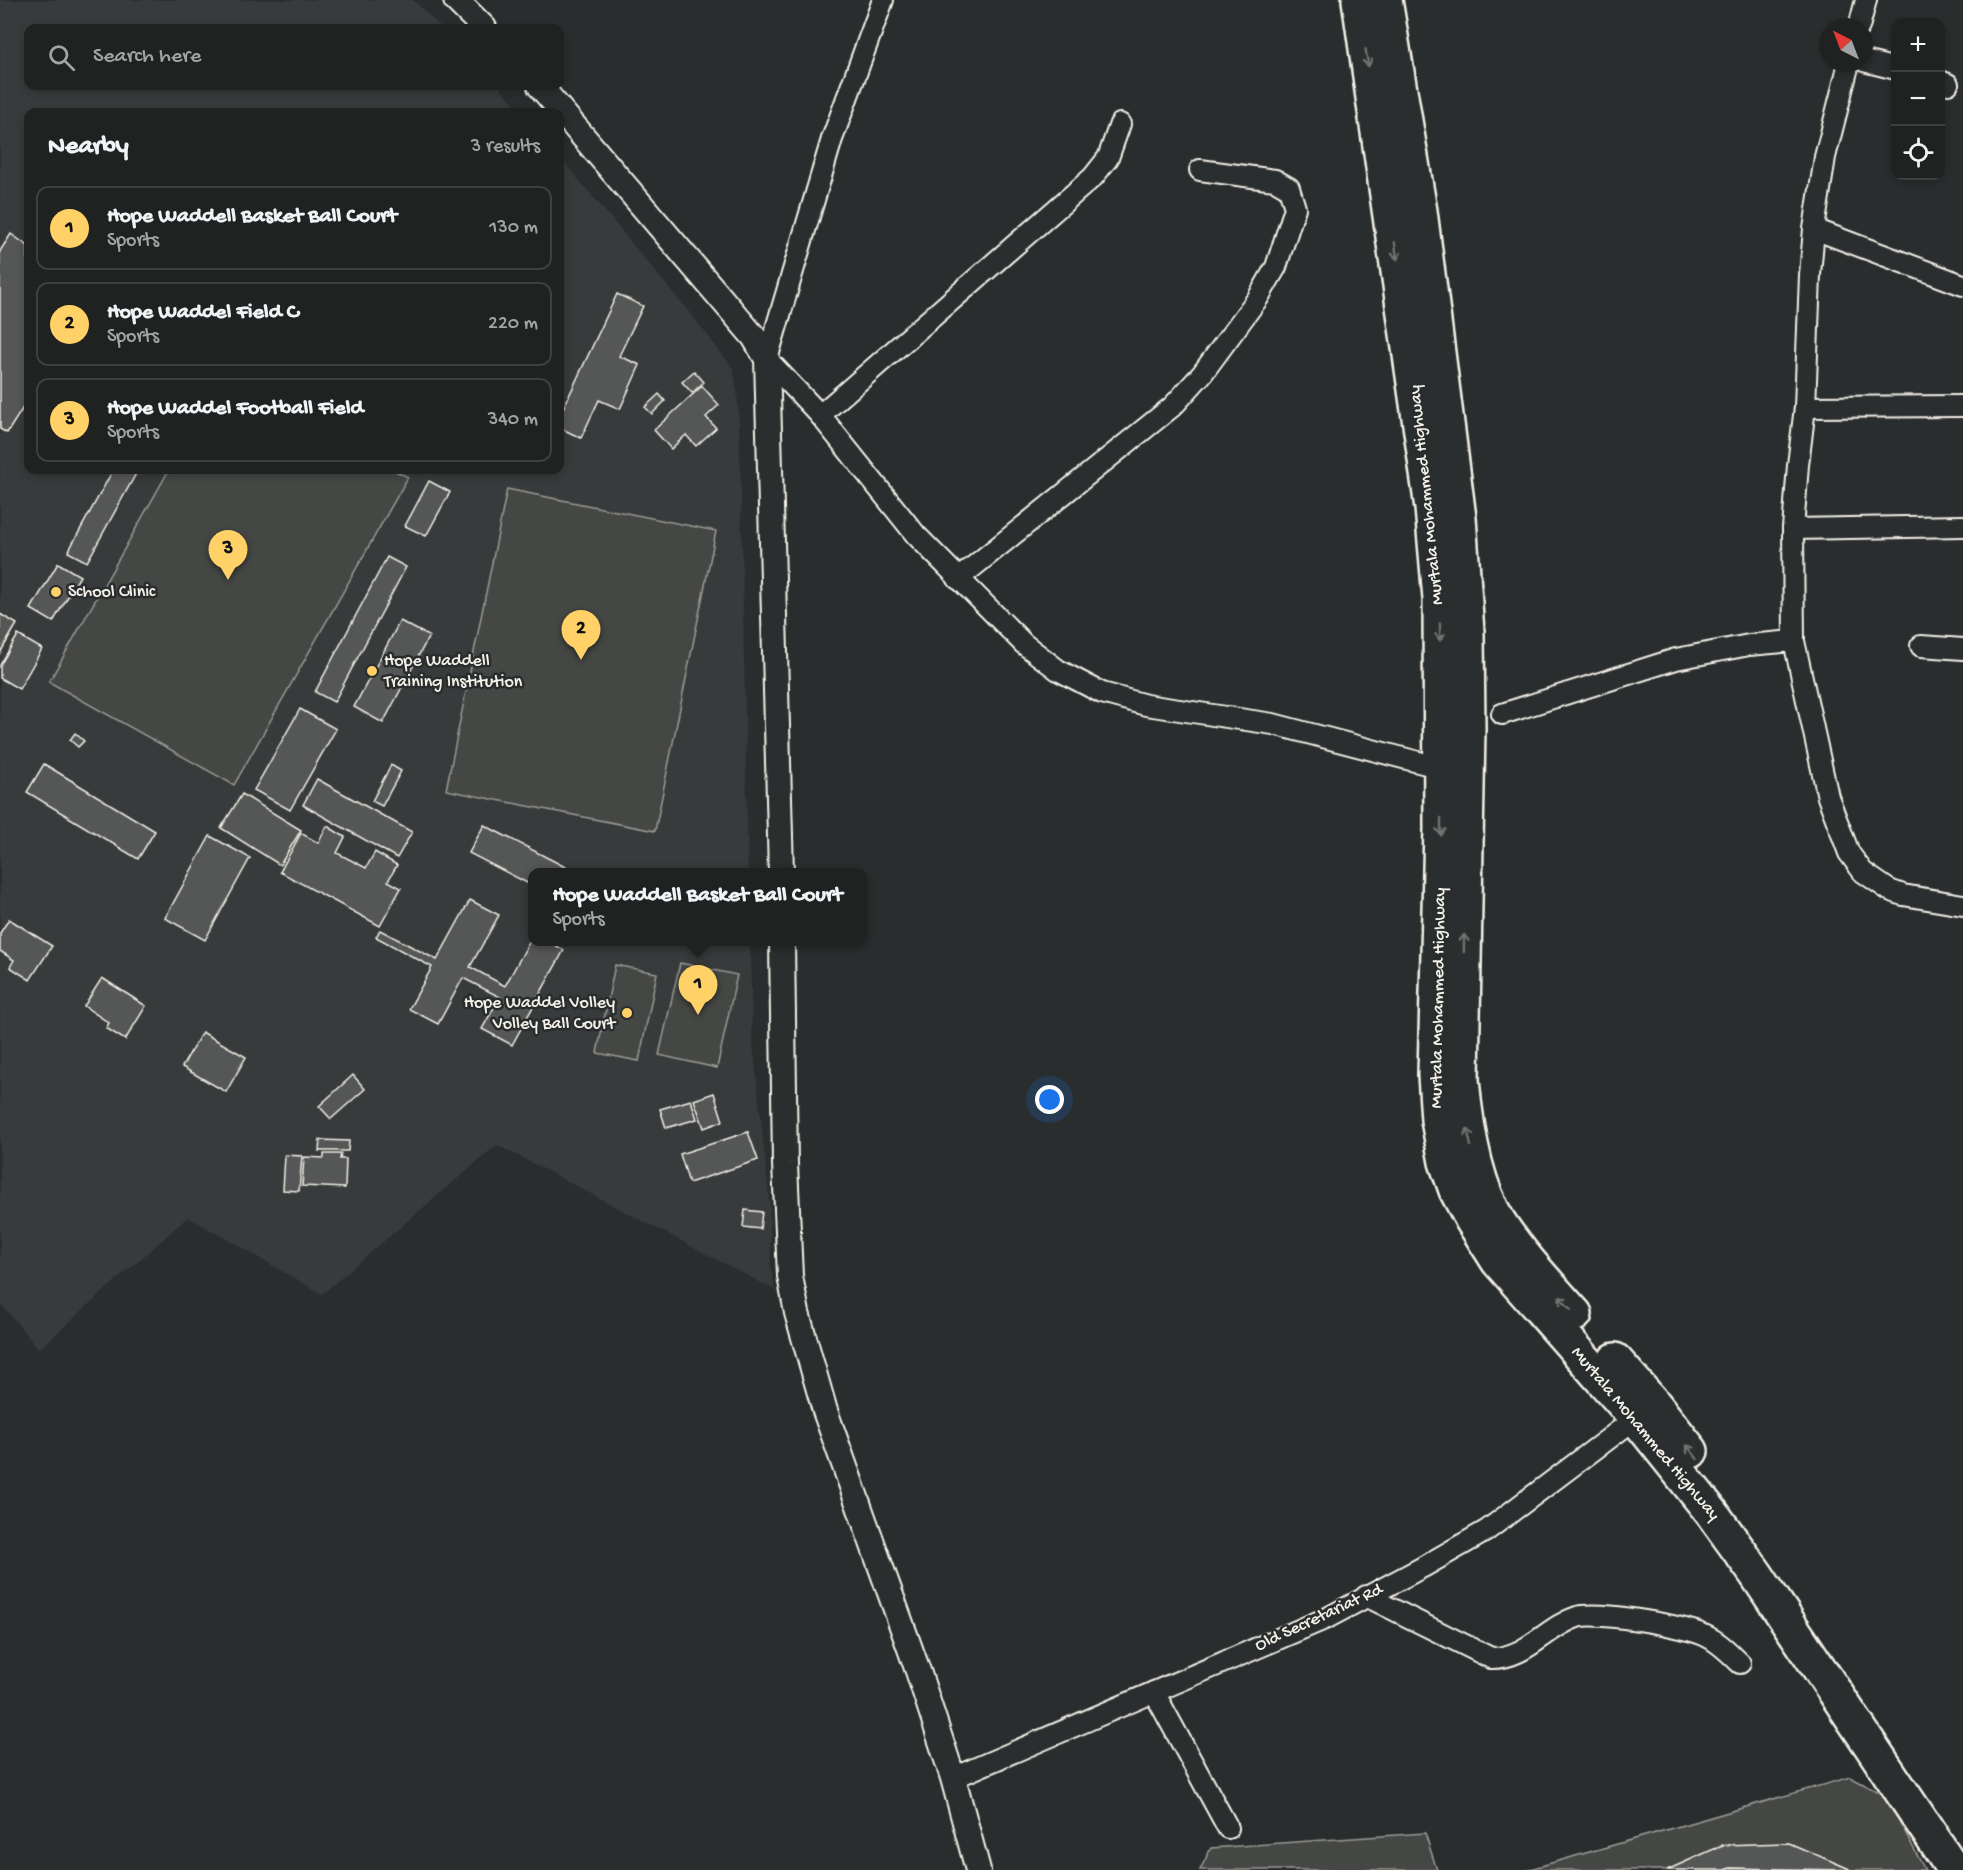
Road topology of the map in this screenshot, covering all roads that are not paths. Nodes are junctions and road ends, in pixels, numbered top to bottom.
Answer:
1 (456, 0) edge
2 (883, 0) edge
3 (1359, 0) edge
4 (1385, 0) edge
5 (1866, 0) edge
6 (1861, 18) edge
7 (480, 24) edge
8 (1873, 63) edge
9 (1891, 68) edge
10 (1848, 72) edge
11 (543, 90) edge
12 (559, 108) edge
13 (564, 114) edge
14 (1120, 124) dead end
15 (1200, 170) dead end
16 (1814, 229) junction
17 (1963, 285) edge
18 (767, 358) junction
19 (1963, 406) edge
20 (1805, 407) junction
21 (820, 415) junction
22 (1963, 526) edge
23 (1793, 529) junction
24 (958, 579) junction
25 (1794, 641) junction
26 (1921, 646) dead end
27 (1963, 649) edge
28 (1502, 714) dead end
29 (1454, 772) junction
30 (781, 868) edge
31 (1963, 905) edge
32 (782, 946) edge
33 (1645, 1411) junction
34 (1366, 1596) junction
35 (1740, 1663) dead end
36 (1154, 1692) junction
37 (952, 1778) junction
38 (1228, 1828) dead end
39 (1963, 1845) edge
40 (978, 1870) edge
41 (1954, 1870) edge

1 - 7 street
2 - 18 street
3 -> 29 highway, Murtala Mohammed Highway
4 - 29 highway, Murtala Mohammed Highway
5 - 6 street
8 - 9 street
10 - 16 street
11 - 12 street
13 - 18 street
14 - 21 street
15 - 24 street
16 - 17 street
16 - 20 street
18 - 21 street
18 - 30 street
19 - 20 street
20 - 23 street
21 - 24 street
22 - 23 street
23 - 25 street
24 - 29 street
25 - 28 street
25 - 31 street
26 - 27 street
29 - 33 highway, Murtala Mohammed Highway
32 - 37 street
33 - 34 street, Old Secretariat Rd
39 -> 33 highway, Murtala Mohammed Highway
33 - 41 highway, Murtala Mohammed Highway
34 - 35 street
34 - 36 street, Old Secretariat Rd
36 - 37 street, Old Secretariat Rd
36 - 38 street
37 - 40 street

